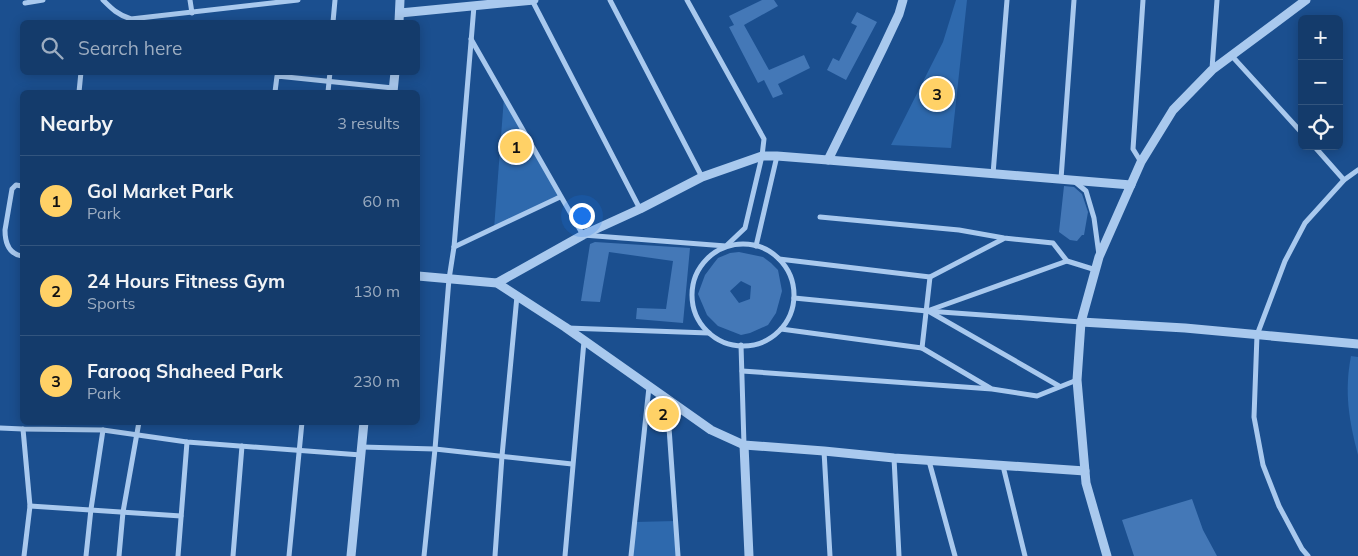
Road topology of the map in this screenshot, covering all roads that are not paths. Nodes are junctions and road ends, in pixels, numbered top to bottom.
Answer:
1 (43, 0) edge
2 (103, 0) edge
3 (190, 0) edge
4 (298, 0) edge
5 (335, 0) edge
6 (400, 0) edge
7 (533, 0) edge
8 (610, 0) edge
9 (687, 0) edge
10 (903, 0) edge
11 (1007, 0) edge
12 (1074, 0) edge
13 (1143, 0) edge
14 (1217, 0) edge
15 (1306, 0) edge
16 (25, 3) dead end
17 (1294, 3) edge
18 (474, 6) junction
19 (192, 13) junction
20 (399, 18) edge
21 (334, 20) edge
22 (471, 38) junction
23 (1231, 55) junction
24 (1212, 70) junction
25 (81, 75) edge
26 (330, 75) edge
27 (394, 75) edge
28 (329, 82) junction
29 (79, 90) edge
30 (275, 90) edge
31 (328, 90) edge
32 (393, 90) edge
33 (1298, 129) edge
34 (1318, 150) edge
35 (762, 156) junction
36 (777, 156) junction
37 (828, 160) junction
38 (1141, 162) junction
39 (1358, 170) edge
40 (993, 174) junction
41 (702, 177) junction
42 (1061, 179) junction
43 (1073, 180) junction
44 (1344, 180) junction
45 (1131, 185) junction
46 (20, 186) edge
47 (560, 197) junction
48 (640, 209) junction
49 (820, 217) dead end
50 (582, 235) junction
51 (1004, 238) junction
52 (726, 246) junction
53 (756, 246) junction
54 (454, 247) junction
55 (20, 255) edge
56 (1099, 257) junction
57 (780, 259) junction
58 (1067, 261) junction
59 (1096, 270) junction
60 (420, 276) edge
61 (930, 277) junction
62 (449, 279) junction
63 (498, 283) junction
64 (517, 296) junction
65 (794, 298) junction
66 (927, 310) junction
67 (1081, 322) junction
68 (565, 328) junction
69 (781, 329) junction
70 (709, 333) junction
71 (1258, 335) junction
72 (584, 341) junction
73 (1358, 344) edge
74 (741, 345) junction
75 (922, 348) junction
76 (742, 371) junction
77 (1077, 380) junction
78 (1059, 386) junction
79 (649, 387) junction
80 (992, 389) junction
81 (667, 400) junction
82 (138, 425) edge
83 (302, 425) edge
84 (364, 425) edge
85 (0, 428) edge
86 (23, 429) junction
87 (103, 430) junction
88 (136, 434) junction
89 (188, 442) junction
90 (744, 445) junction
91 (242, 446) junction
92 (435, 450) junction
93 (299, 451) junction
94 (361, 451) junction
95 (824, 451) junction
96 (502, 456) junction
97 (894, 458) junction
98 (929, 461) junction
99 (572, 464) junction
100 (1003, 466) junction
101 (1085, 471) junction
102 (30, 506) junction
103 (91, 509) junction
104 (123, 512) junction
105 (181, 516) junction
106 (24, 556) edge
107 (86, 556) edge
108 (119, 556) edge
109 (178, 556) edge
110 (233, 556) edge
111 (290, 556) edge
112 (352, 556) edge
113 (424, 556) edge
114 (496, 556) edge
115 (565, 556) edge
116 (631, 556) edge
117 (678, 556) edge
118 (749, 556) edge
119 (830, 556) edge
120 (900, 556) edge
121 (955, 556) edge
122 (1026, 556) edge
123 (1107, 556) edge
124 (1308, 556) edge

1 - 16 street
2 - 19 street
3 - 19 street
4 - 19 street
5 - 21 street
6 - 20 street
7 - 18 street
7 - 48 street
8 - 41 street
9 - 35 street
10 - 37 street
11 - 40 street
12 - 42 street
13 - 38 street
14 - 24 street
15 - 17 street
17 - 23 street
18 - 20 street
18 - 22 street
22 - 47 street
22 - 54 street
23 - 24 street
23 - 33 street
24 - 38 street
25 - 29 street
26 - 28 street
27 - 32 street
28 - 30 street
28 - 31 street
28 - 32 street
34 - 44 street
35 - 36 street
35 - 41 street
35 - 52 street
36 - 37 street
36 - 53 street
37 - 40 street
38 - 45 street
39 - 44 street
40 - 42 street
41 - 48 street
42 - 43 street
43 - 45 street
43 - 56 street
44 - 71 street
45 - 56 street
46 - 55 street
47 - 50 street
47 - 54 street
48 - 50 street
49 - 51 street
50 - 52 street
50 - 63 street
51 - 58 street
51 - 61 street
52 - 53 street
52 - 70 street
53 - 57 street
54 - 62 street
56 - 59 street
57 - 61 street
57 - 65 street
58 - 59 street
58 - 66 street
59 - 67 street
60 - 62 street
61 - 66 street
62 - 63 street
62 - 92 street
63 - 64 street
64 - 68 street
64 - 96 street
65 - 66 street
65 - 69 street
66 - 67 street
66 - 75 street
66 - 78 street
67 - 71 street
67 - 77 street
68 - 70 street
68 - 72 street
69 - 74 street
69 - 75 street
70 - 74 street
71 - 73 street
71 - 124 street
72 - 79 street
72 - 99 street
74 - 76 street
75 - 80 street
76 - 80 street
76 - 90 street
77 - 78 street
77 - 101 street
78 - 80 street
79 - 81 street
79 - 116 street
81 - 90 street
81 - 117 street
82 - 88 street
83 - 93 street
84 - 94 street
85 - 86 street
86 - 87 street
86 - 102 street
87 - 88 street
87 - 103 street
88 - 89 street
88 - 104 street
89 - 91 street
89 - 105 street
90 - 95 street
90 - 118 street
91 - 93 street
91 - 110 street
92 - 94 street
92 - 96 street
92 - 113 street
93 - 94 street
93 - 111 street
94 - 112 street
95 - 97 street
95 - 119 street
96 - 99 street
96 - 114 street
97 - 98 street
97 - 120 street
98 - 100 street
98 - 121 street
99 - 115 street
100 - 101 street
100 - 122 street
101 - 123 street
102 - 103 street
102 - 106 street
103 - 104 street
103 - 107 street
104 - 105 street
104 - 108 street
105 - 109 street

